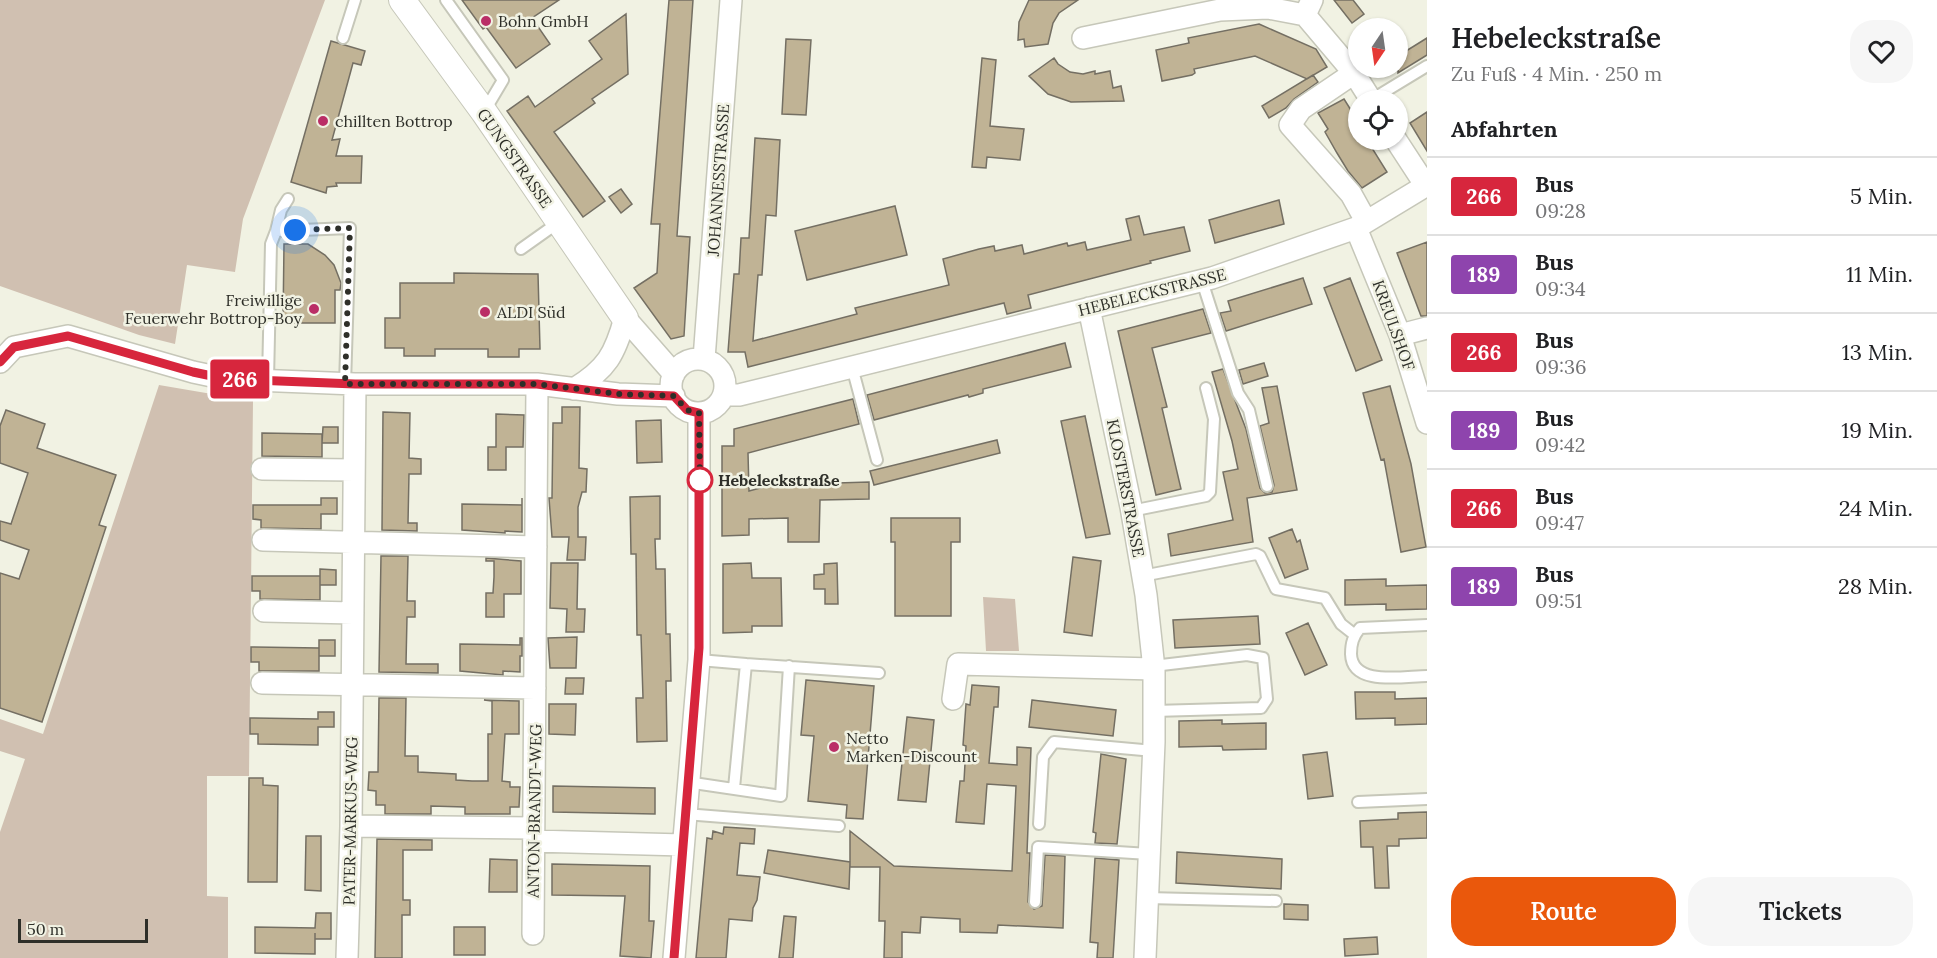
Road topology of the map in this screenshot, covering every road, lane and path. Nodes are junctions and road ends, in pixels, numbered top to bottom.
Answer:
1 (355, 0) edge
2 (402, 0) edge
3 (446, 0) edge
4 (730, 0) edge
5 (1219, 5) edge
6 (1309, 8) edge
7 (343, 38) dead end
8 (1083, 38) dead end
9 (1348, 64) edge
10 (1427, 66) edge
11 (1348, 77) edge
12 (1387, 90) edge
13 (484, 112) junction
14 (1403, 150) edge
15 (1426, 185) edge
16 (288, 199) dead end
17 (559, 221) junction
18 (1361, 225) junction
19 (276, 231) junction
20 (521, 249) dead end
21 (1202, 281) junction
22 (1089, 308) junction
23 (625, 318) junction
24 (1427, 328) edge
25 (1400, 335) junction
26 (704, 359) junction
27 (0, 362) edge
28 (852, 367) junction
29 (674, 374) junction
30 (268, 380) junction
31 (350, 384) junction
32 (537, 384) junction
33 (1206, 388) dead end
34 (574, 389) junction
35 (724, 395) junction
36 (674, 396) junction
37 (699, 413) junction
38 (1427, 423) edge
39 (877, 460) dead end
40 (262, 469) dead end
41 (354, 471) junction
42 (1267, 486) dead end
43 (1131, 511) junction
44 (263, 540) dead end
45 (353, 543) junction
46 (536, 548) junction
47 (1142, 576) junction
48 (264, 611) dead end
49 (352, 613) junction
50 (1427, 625) edge
51 (1354, 635) junction
52 (699, 660) junction
53 (746, 664) junction
54 (789, 666) junction
55 (1154, 668) junction
56 (879, 673) dead end
57 (1427, 676) edge
58 (262, 683) dead end
59 (352, 685) junction
60 (535, 688) junction
61 (953, 699) dead end
62 (1154, 711) junction
63 (1154, 751) junction
64 (687, 782) junction
65 (734, 788) junction
66 (1427, 799) edge
67 (1358, 802) dead end
68 (685, 814) junction
69 (1039, 824) dead end
70 (351, 826) junction
71 (839, 826) dead end
72 (533, 834) junction
73 (683, 845) junction
74 (1149, 854) junction
75 (1147, 898) junction
76 (1276, 901) dead end
77 (1035, 902) dead end
78 (532, 934) dead end
79 (347, 958) edge
80 (674, 958) edge
81 (1145, 958) edge

1 - 7 lane
2 - 13 street, GUNGSTRASSE
3 - 13 lane
4 - 26 street, JOHANNESSTRASSE
5 - 6 street
5 - 8 street
6 - 9 street
10 - 12 lane
11 - 18 street, KREULSHOF
13 - 17 street, GUNGSTRASSE
14 - 15 street
15 - 18 street, HEBELECKSTRASSE
16 - 19 lane
17 - 20 lane
17 - 23 street, GUNGSTRASSE
18 - 21 street, HEBELECKSTRASSE
18 - 25 street, KREULSHOF
19 - 30 lane
19 - 31 lane
21 - 22 street, HEBELECKSTRASSE
21 - 42 lane
22 - 28 street, HEBELECKSTRASSE
22 - 43 street, KLOSTERSTRASSE
23 - 29 street, GUNGSTRASSE
23 - 34 street
24 - 25 street
25 - 38 street, KREULSHOF
26 - 29 street
26 - 35 street
27 - 30 street
28 - 35 street, HEBELECKSTRASSE
28 - 39 lane
29 - 36 street
30 - 31 street
31 - 32 street
31 - 41 street, PATER-MARKUS-WEG
32 - 34 street
32 - 46 street, ANTON-BRANDT-WEG
33 - 43 lane
34 - 36 street
35 - 37 street
36 - 37 street
37 - 52 street
40 - 41 street
41 - 45 street, PATER-MARKUS-WEG
43 - 47 street, KLOSTERSTRASSE
44 - 45 street
45 - 46 street
45 - 49 street, PATER-MARKUS-WEG
46 - 60 street, ANTON-BRANDT-WEG
47 - 51 lane
47 - 55 street, KLOSTERSTRASSE
48 - 49 street
49 - 59 street, PATER-MARKUS-WEG
50 - 51 lane
51 - 57 lane
52 - 53 lane
52 - 64 street
53 - 54 lane
53 - 65 lane
54 - 56 lane
54 - 65 lane
55 - 61 street
55 - 62 street, KLOSTERSTRASSE
55 - 62 lane
58 - 59 street
59 - 60 street
59 - 70 street, PATER-MARKUS-WEG
60 - 72 street, ANTON-BRANDT-WEG
62 - 63 street, KLOSTERSTRASSE
63 - 69 lane
63 - 74 street, KLOSTERSTRASSE
64 - 65 lane
64 - 68 street
66 - 67 lane
68 - 71 lane
68 - 73 street
70 - 72 street
70 - 79 street, PATER-MARKUS-WEG
72 - 73 street
72 - 78 street, ANTON-BRANDT-WEG
73 - 80 street
74 - 75 street, KLOSTERSTRASSE
74 - 77 lane
75 - 76 lane
75 - 81 street, KLOSTERSTRASSE

